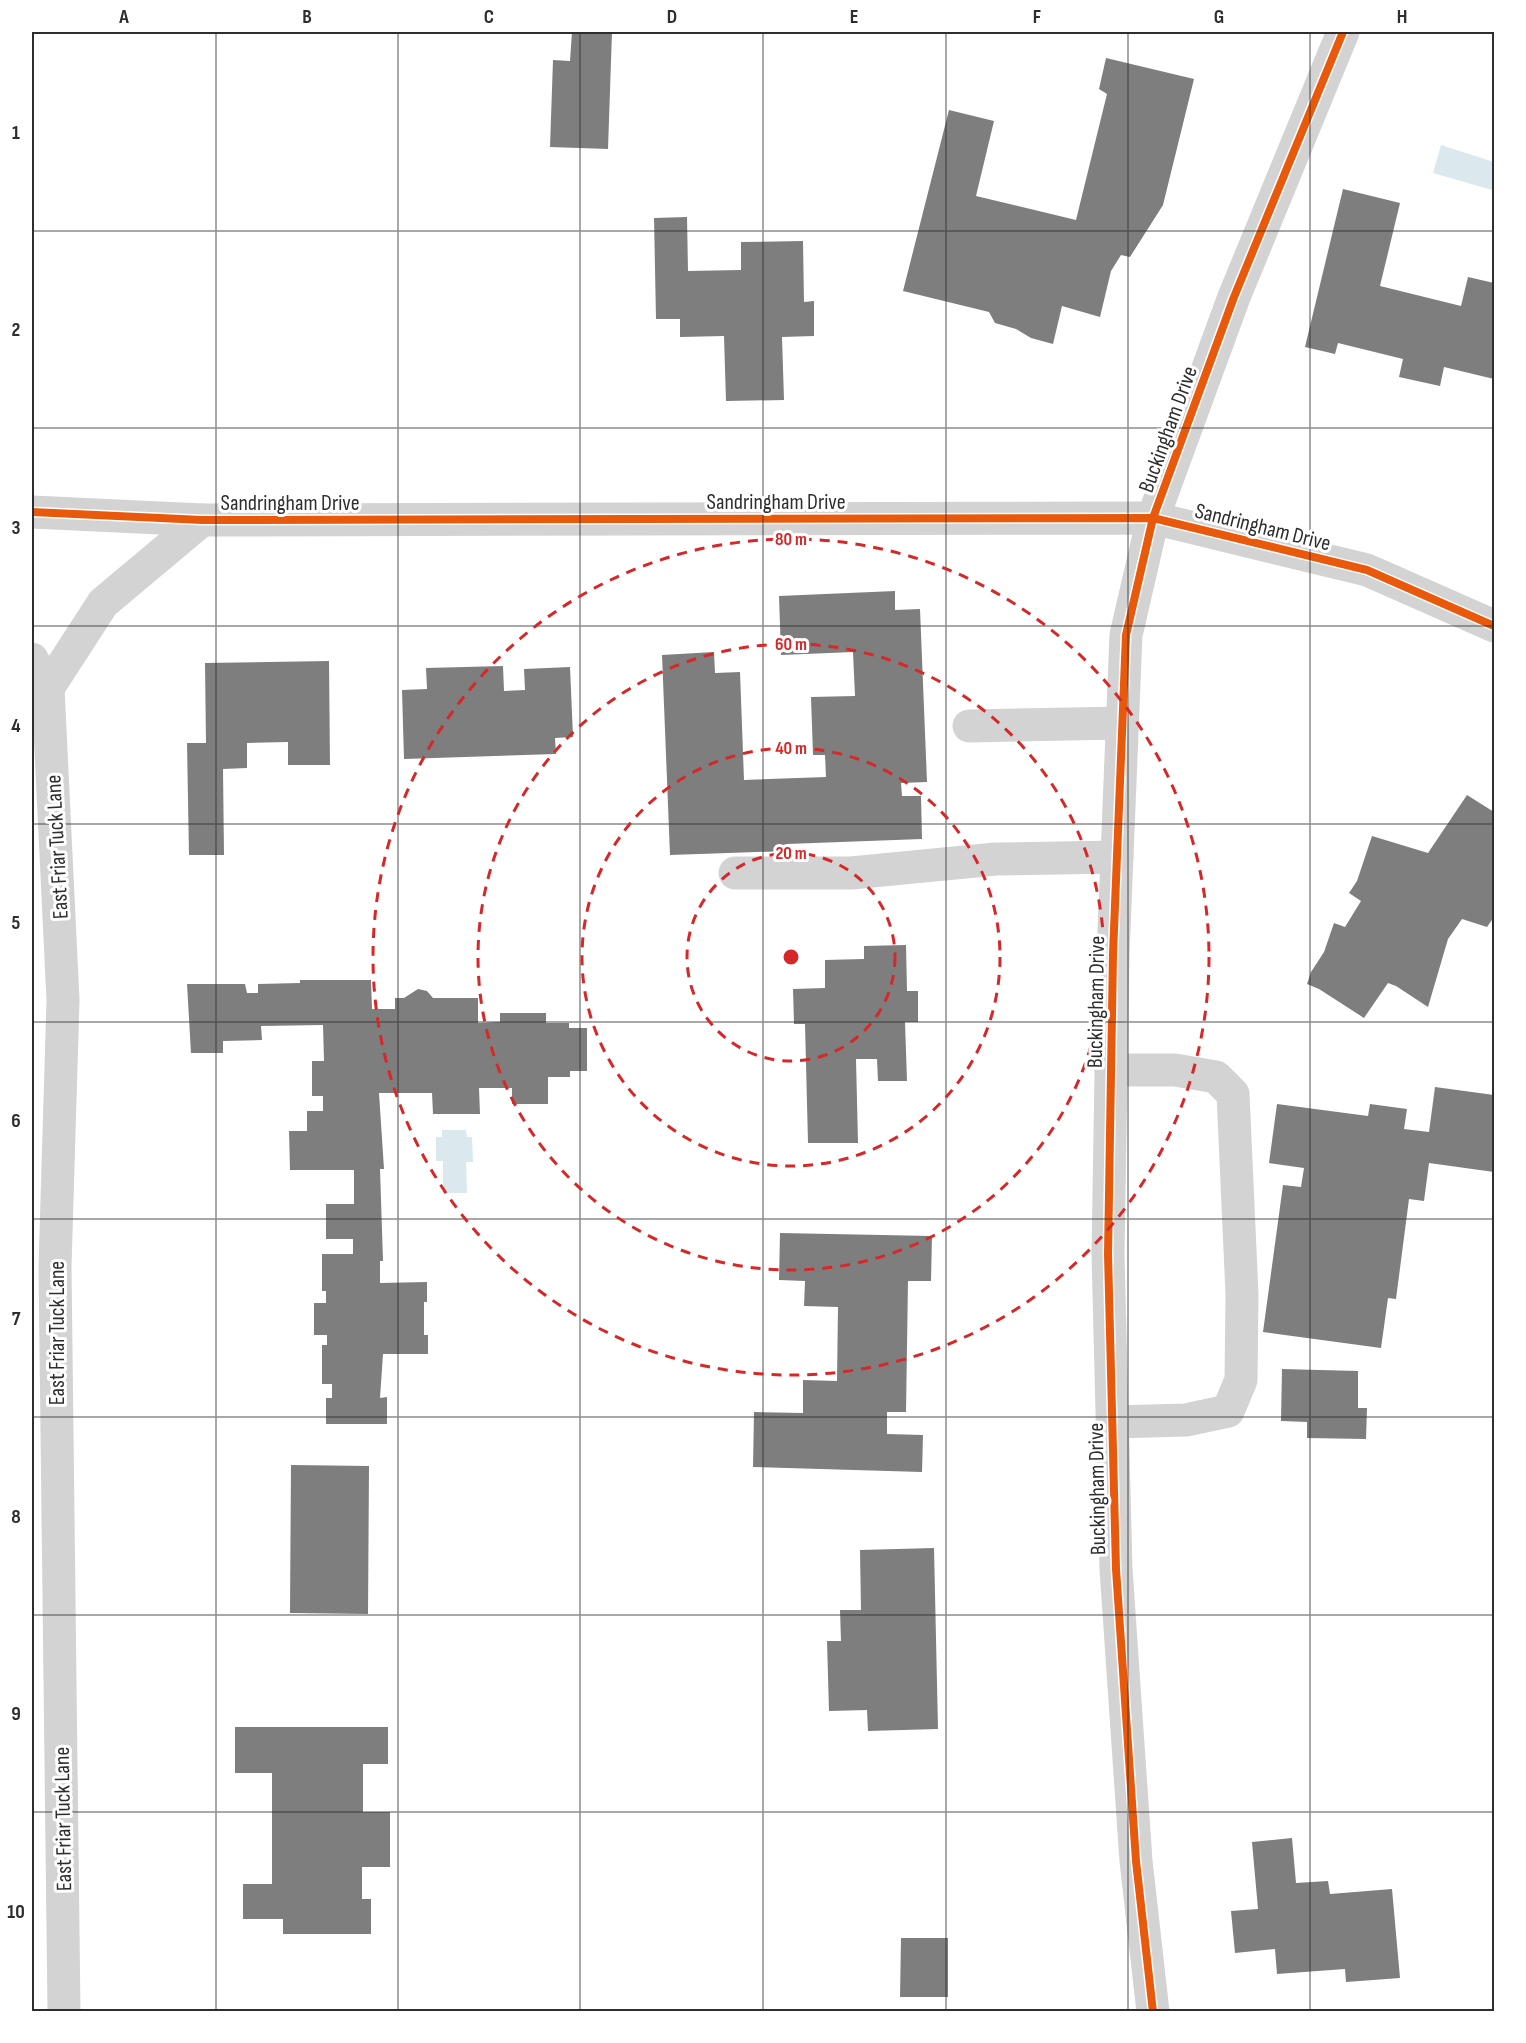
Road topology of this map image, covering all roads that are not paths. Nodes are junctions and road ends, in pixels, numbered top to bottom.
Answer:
1 (1344, 32) edge
2 (36, 513) edge
3 (1153, 518) junction
4 (202, 520) junction
5 (1494, 626) edge
6 (32, 659) edge
7 (48, 688) junction
8 (1122, 723) junction
9 (969, 726) dead end
10 (1117, 857) junction
11 (735, 873) dead end
12 (1111, 1070) junction
13 (1113, 1422) junction
14 (64, 2012) edge
15 (1153, 2012) edge

1 - 3 street, Buckingham Drive
2 - 4 street, Sandringham Drive
3 - 4 street, Sandringham Drive
3 - 5 street, Sandringham Drive
3 - 8 street, Buckingham Drive
4 - 7 street, Sandringham Drive
6 - 7 street, East Friar Tuck Lane
7 - 14 street, East Friar Tuck Lane
8 - 9 street
8 - 10 street, Buckingham Drive
10 - 11 street
10 - 12 street, Buckingham Drive
12 - 13 street, Buckingham Drive
12 - 13 street
13 - 15 street, Buckingham Drive

